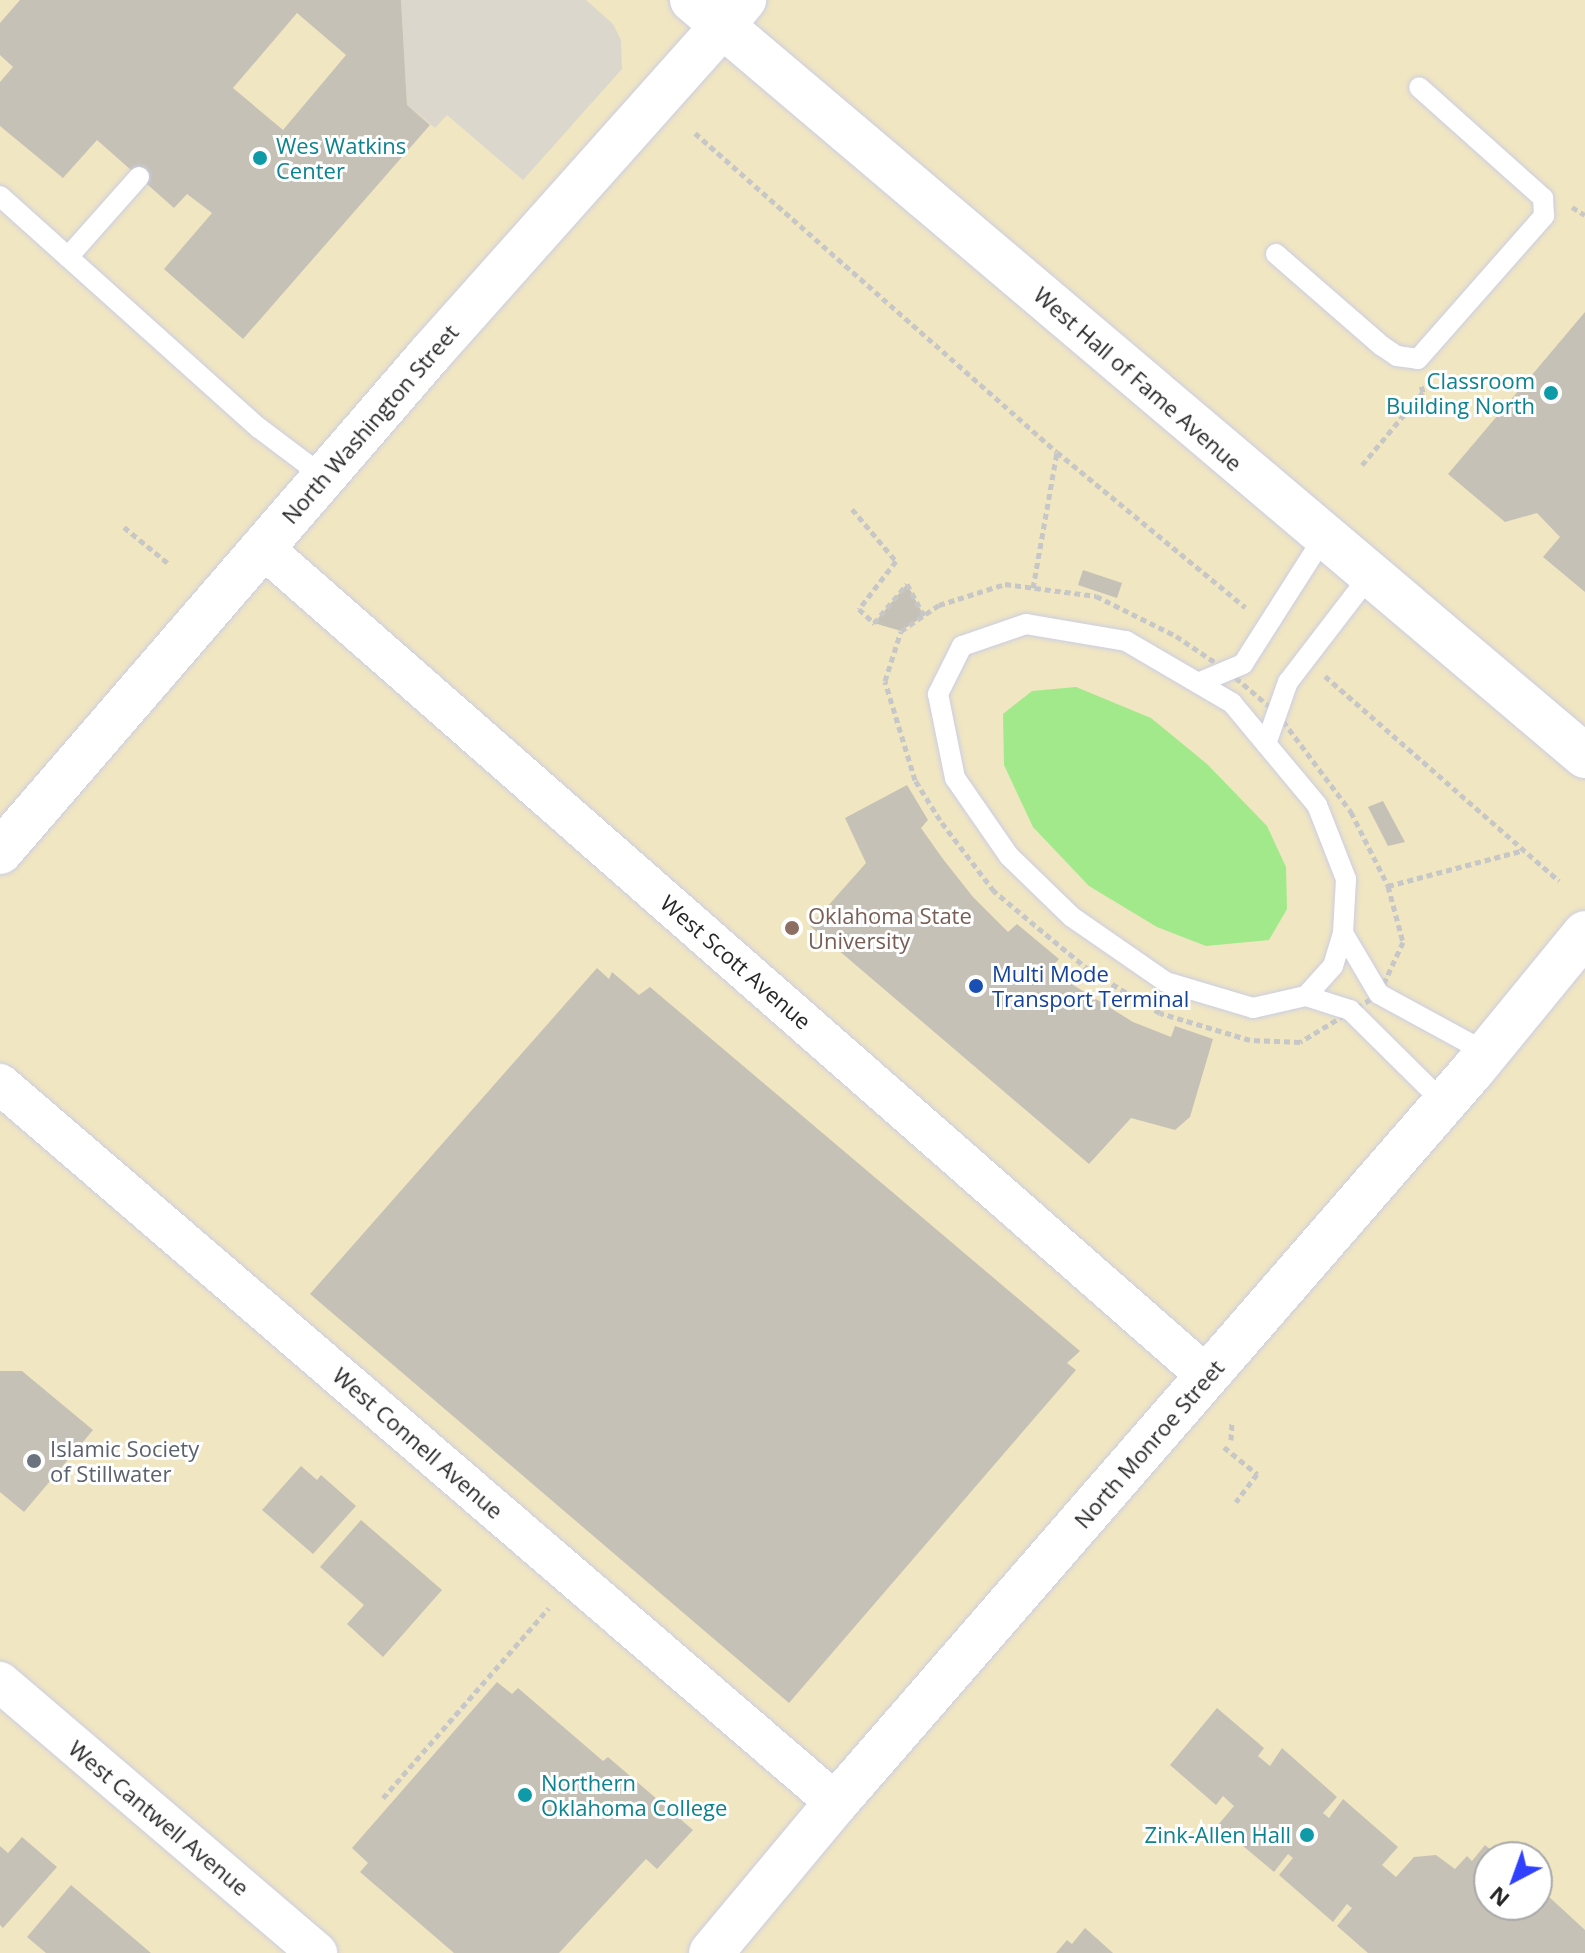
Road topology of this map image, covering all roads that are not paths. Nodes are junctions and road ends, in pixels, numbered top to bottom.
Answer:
1 (720, 8) edge
2 (1419, 87) dead end
3 (139, 177) dead end
4 (0, 196) edge
5 (1276, 254) dead end
6 (68, 257) junction
7 (324, 477) junction
8 (1324, 537) junction
9 (263, 548) junction
10 (1370, 575) junction
11 (1198, 683) junction
12 (1266, 744) junction
13 (1585, 756) edge
14 (0, 852) edge
15 (1343, 933) junction
16 (1585, 933) edge
17 (1306, 996) junction
18 (1487, 1053) junction
19 (0, 1084) edge
20 (1444, 1103) junction
21 (1208, 1377) junction
22 (0, 1682) edge
23 (836, 1803) junction
24 (317, 1953) edge
25 (711, 1953) edge

1 - 7 main road, North Washington Street
1 - 8 main road, West Hall of Fame Avenue
2 - 5 lane
3 - 6 lane
4 - 6 lane
6 - 7 lane
7 - 9 main road, North Washington Street
8 - 10 main road, West Hall of Fame Avenue
8 - 11 lane
9 - 14 main road, North Washington Street
9 - 21 street, West Scott Avenue
10 - 12 lane
10 - 13 main road, West Hall of Fame Avenue
11 - 12 lane
11 - 17 lane
12 - 15 lane
15 - 17 lane
15 - 18 lane
16 - 18 main road, North Monroe Street
17 - 20 lane
18 - 20 main road, North Monroe Street
19 - 23 street, West Connell Avenue
20 - 21 main road, North Monroe Street
21 - 23 main road, North Monroe Street
22 - 24 street, West Cantwell Avenue
23 - 25 main road, North Monroe Street

